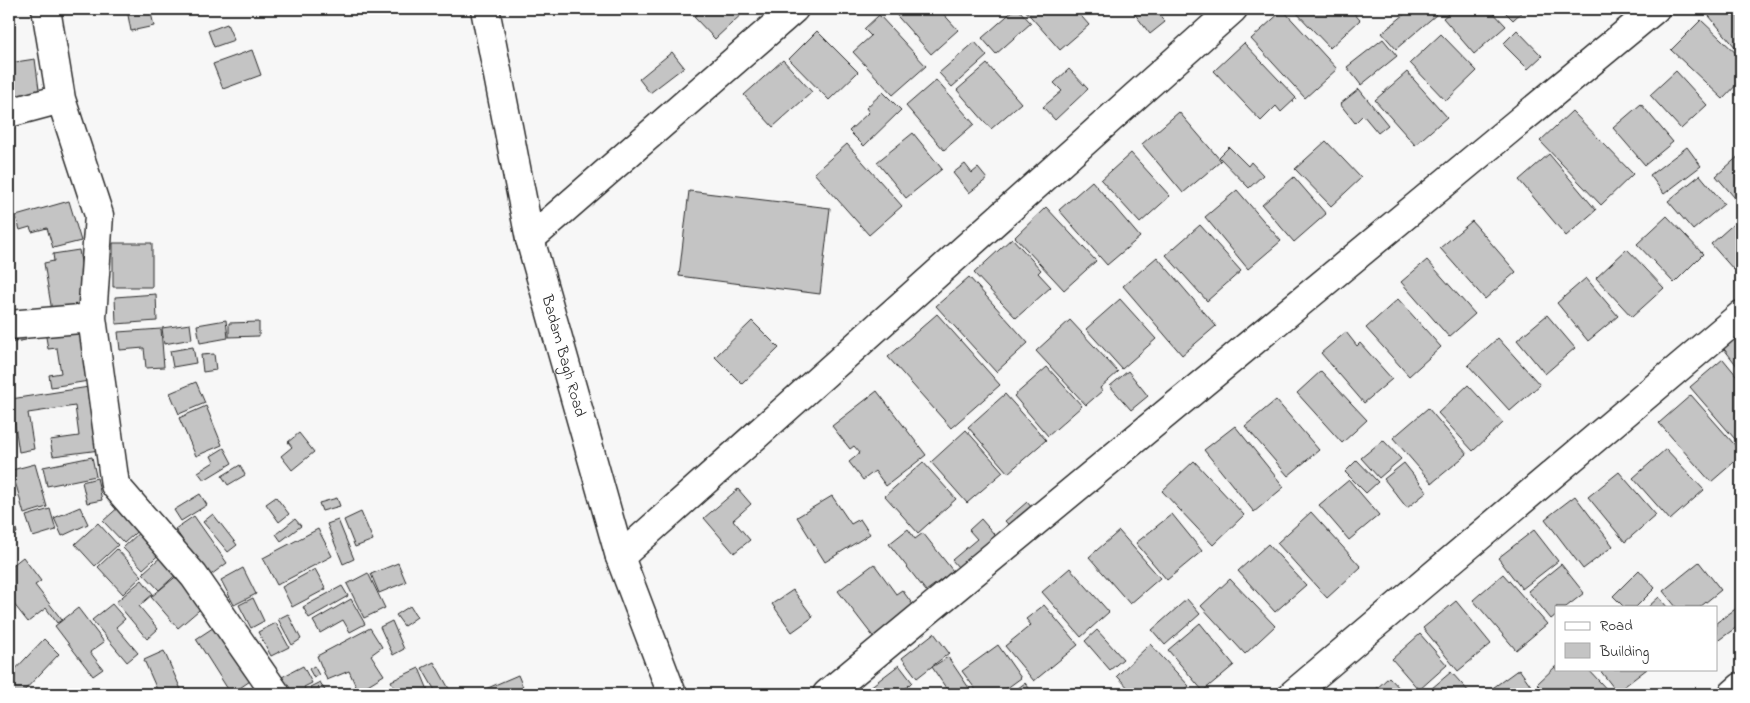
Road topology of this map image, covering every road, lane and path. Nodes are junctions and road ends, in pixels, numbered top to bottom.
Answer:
1 (46, 9) edge
2 (485, 9) edge
3 (794, 9) edge
4 (1233, 9) edge
5 (1655, 9) edge
6 (61, 99) junction
7 (9, 112) edge
8 (530, 238) junction
9 (1741, 315) edge
10 (92, 318) junction
11 (9, 325) edge
12 (620, 557) junction
13 (1741, 687) edge
14 (276, 694) edge
15 (672, 694) edge
16 (827, 694) edge
17 (1293, 694) edge
18 (1733, 694) edge

1 - 6 street
2 - 8 street, Badam Bagh Road
3 - 8 street
4 - 12 street
5 - 16 street
6 - 7 street
6 - 10 street
8 - 12 street, Badam Bagh Road
9 - 17 street
10 - 11 street
10 - 14 street
12 - 15 street, Badam Bagh Road
13 - 18 street

